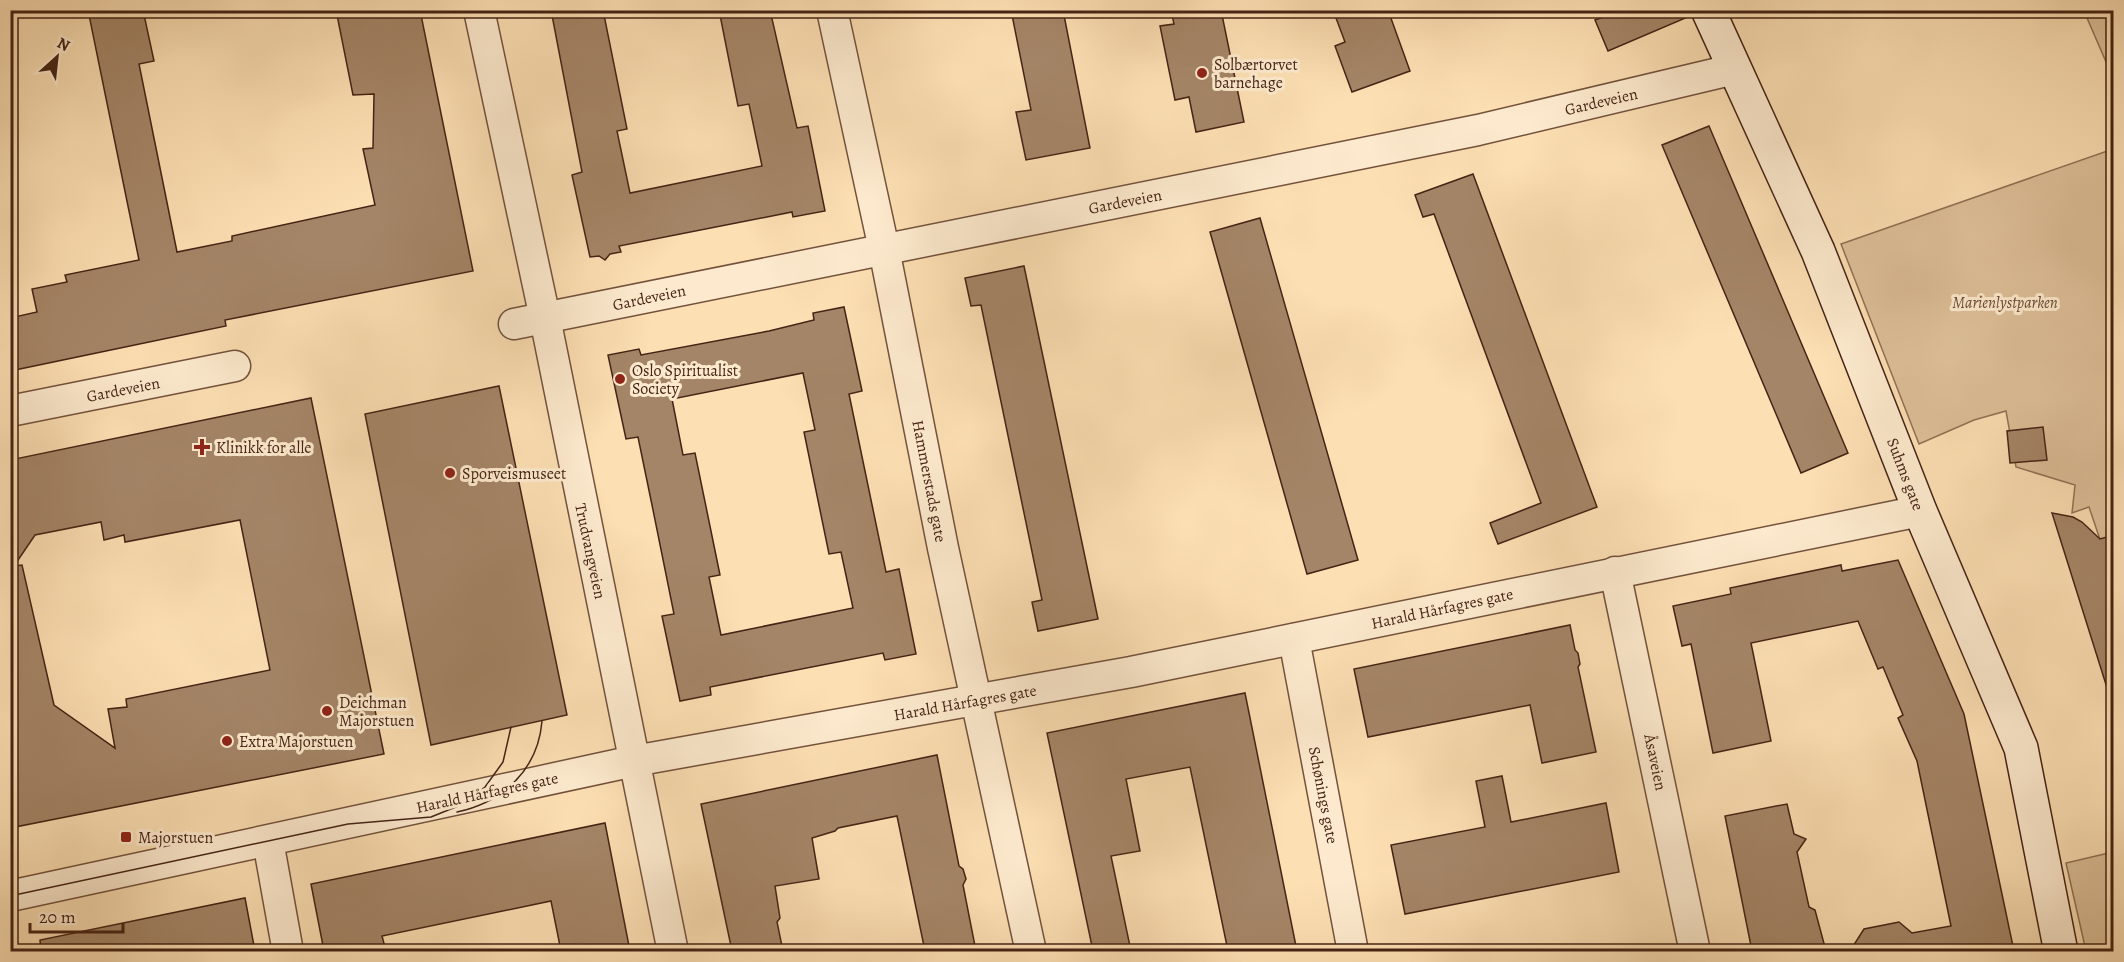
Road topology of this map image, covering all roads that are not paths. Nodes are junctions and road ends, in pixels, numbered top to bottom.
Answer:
1 (479, 10) edge
2 (832, 10) edge
3 (1708, 10) edge
4 (1735, 69) junction
5 (884, 249) junction
6 (545, 318) junction
7 (514, 324) dead end
8 (235, 366) dead end
9 (10, 411) edge
10 (1920, 511) junction
11 (1615, 572) junction
12 (1293, 639) junction
13 (978, 700) junction
14 (634, 761) junction
15 (268, 841) junction
16 (10, 896) edge
17 (288, 951) edge
18 (674, 951) edge
19 (1031, 951) edge
20 (1353, 951) edge
21 (1695, 951) edge
22 (2061, 951) edge

1 - 6 street, Trudvangveien
2 - 5 street, Hammerstads gate
3 - 4 street, Suhms gate
4 - 5 street, Gardeveien
4 - 10 street, Suhms gate
5 - 6 street, Gardeveien
5 - 13 street, Hammerstads gate
6 - 7 street, Gardeveien
6 - 14 street, Trudvangveien
8 - 9 street, Gardeveien
10 - 11 street, Harald Hårfagres gate
10 - 22 street, Suhms gate
11 - 12 street, Harald Hårfagres gate
11 - 21 street, Åsaveien
12 - 13 street, Harald Hårfagres gate
12 - 20 street, Schønings gate
13 - 14 street, Harald Hårfagres gate
13 - 19 street, Hammerstads gate
14 - 15 street, Harald Hårfagres gate
14 - 18 street, Trudvangveien
15 - 16 street, Harald Hårfagres gate
15 - 17 street

